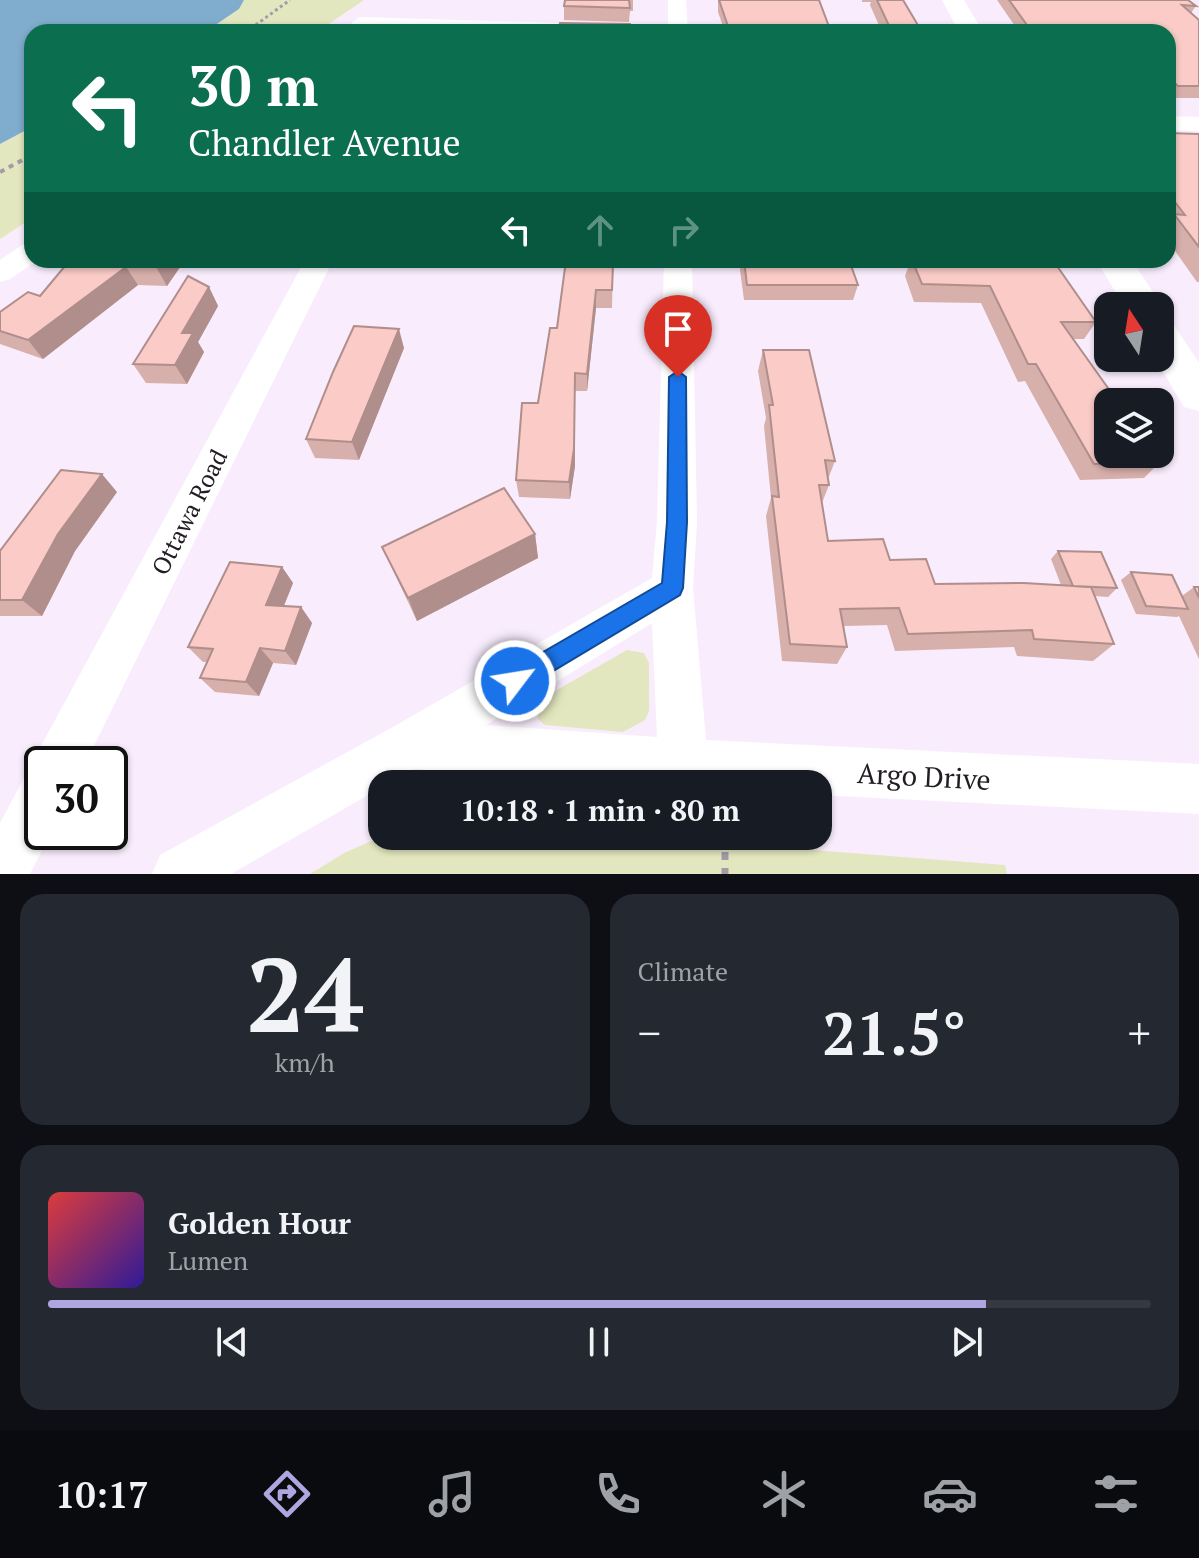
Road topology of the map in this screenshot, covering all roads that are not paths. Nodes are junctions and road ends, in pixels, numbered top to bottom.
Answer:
1 (677, 0) edge
2 (953, 0) edge
3 (377, 8) dead end
4 (359, 24) edge
5 (678, 24) edge
6 (966, 24) edge
7 (1176, 123) edge
8 (1199, 124) edge
9 (24, 256) edge
10 (315, 268) edge
11 (678, 268) edge
12 (1119, 268) edge
13 (0, 273) edge
14 (1134, 292) edge
15 (1174, 356) edge
16 (1199, 396) edge
17 (672, 588) junction
18 (410, 744) junction
19 (68, 746) edge
20 (683, 764) junction
21 (1199, 789) edge
22 (24, 831) edge
23 (2, 874) edge
24 (179, 874) edge

1 - 5 street
2 - 6 main road
3 - 4 street
7 - 8 street
9 - 13 street
10 - 19 street, Ottawa Road
11 - 17 street
12 - 14 main road
15 - 16 main road
17 - 18 street
17 - 20 street
18 - 20 street, Argo Drive
18 - 24 street
20 - 21 street, Argo Drive
22 - 23 street

